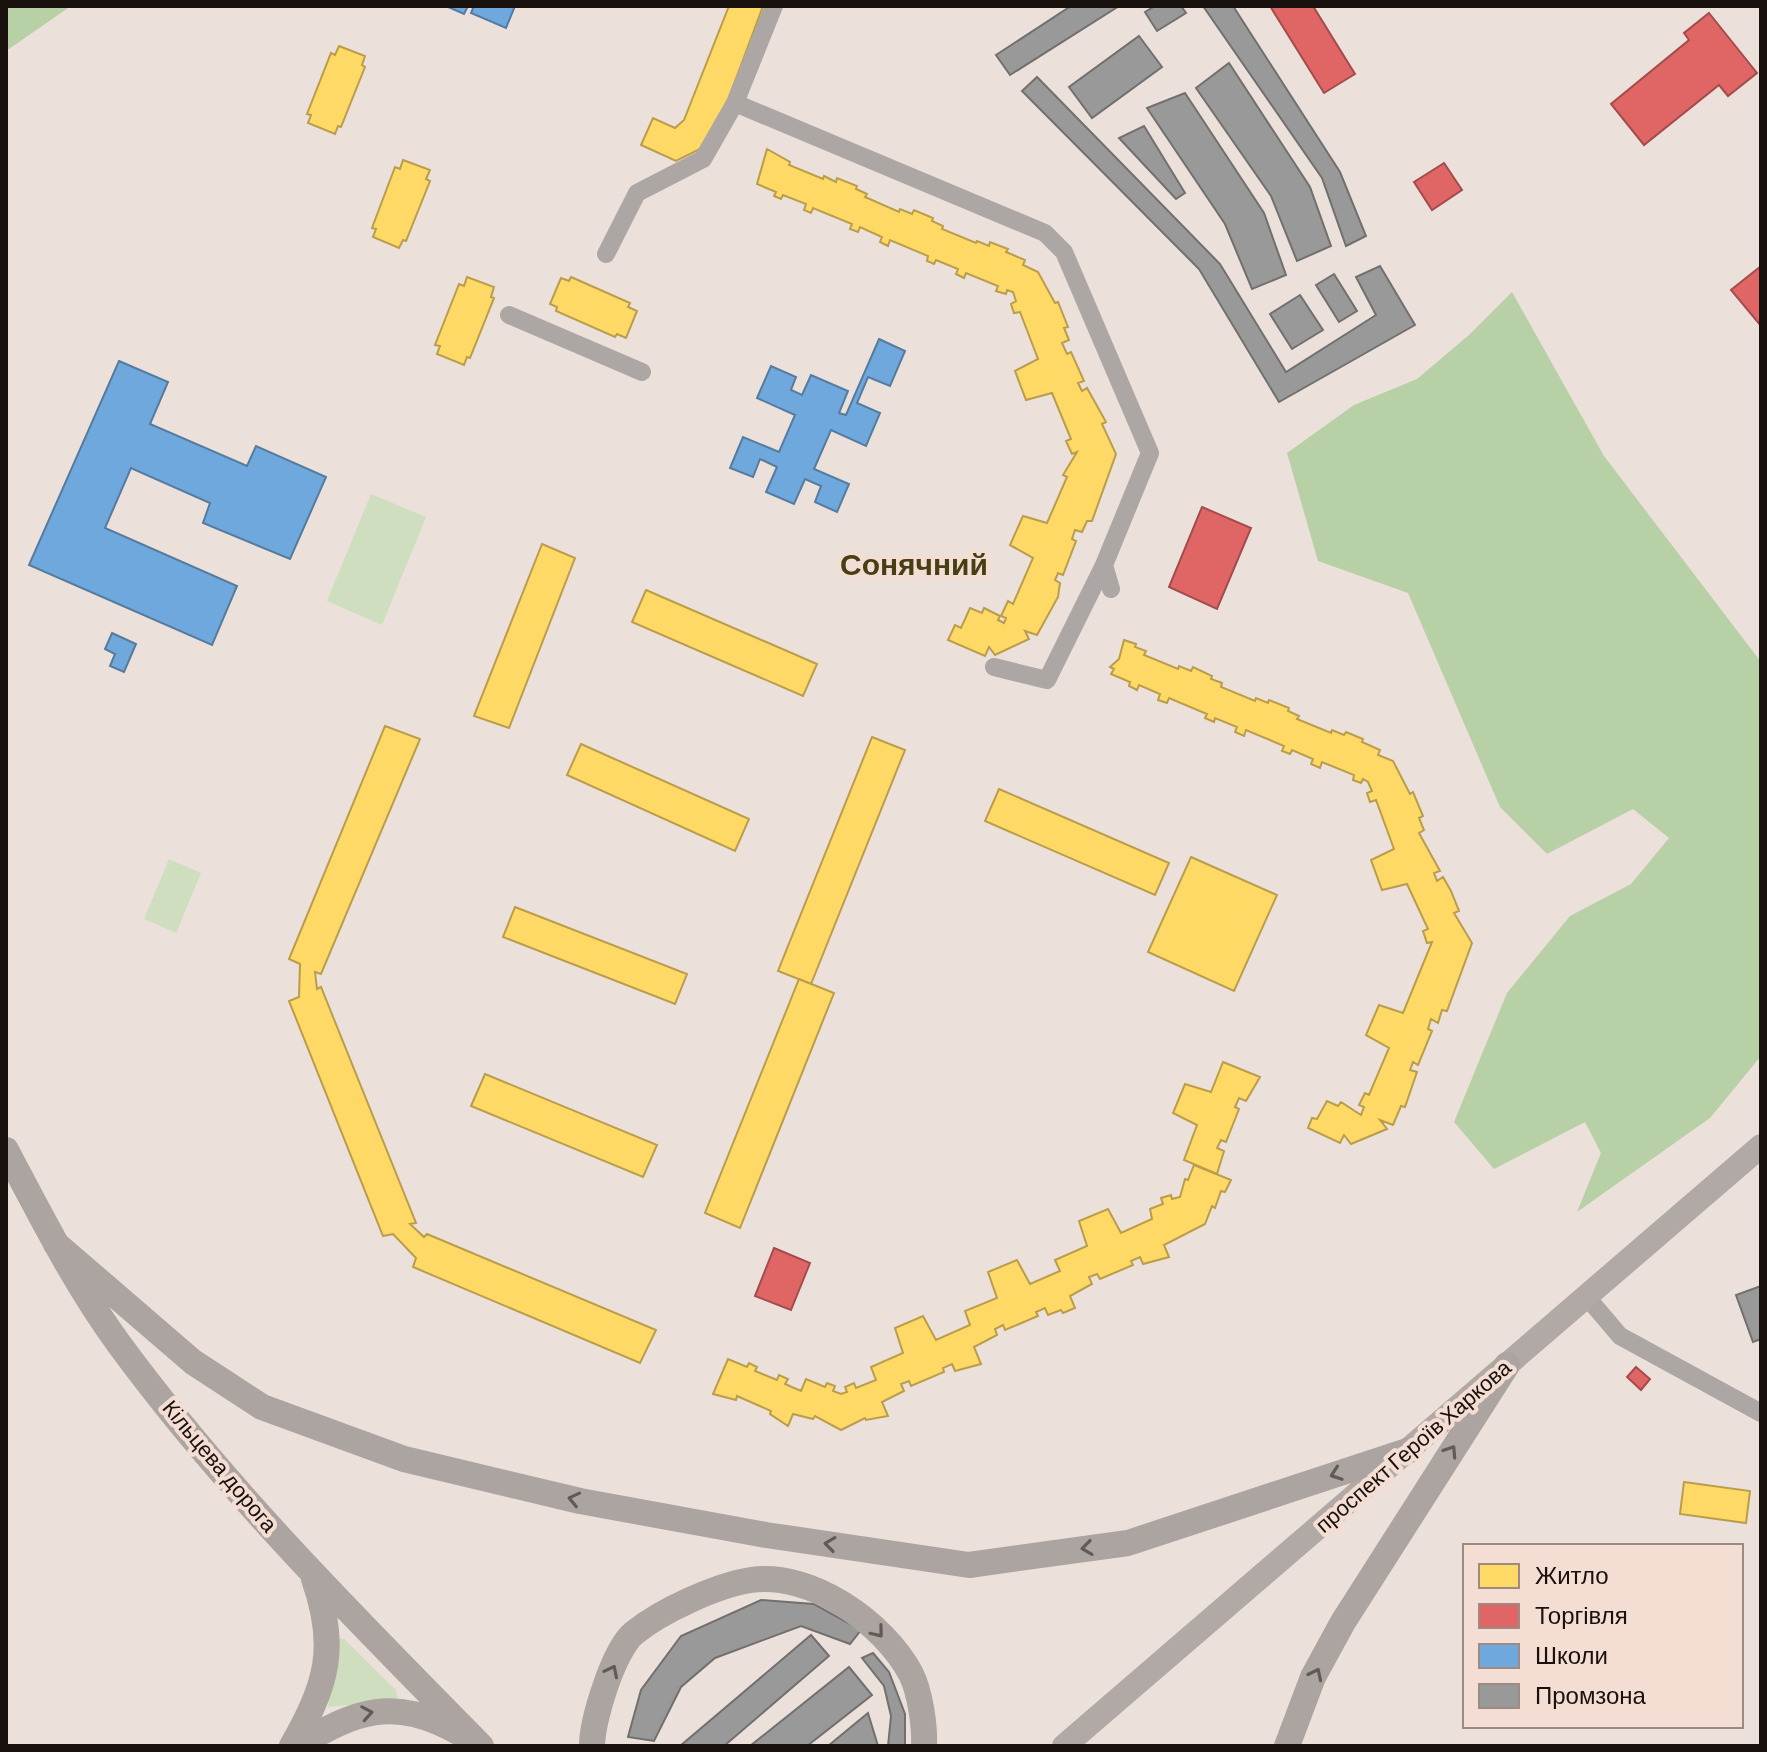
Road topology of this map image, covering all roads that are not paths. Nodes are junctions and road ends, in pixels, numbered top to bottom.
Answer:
1 (774, 6) edge
2 (735, 103) junction
3 (606, 254) dead end
4 (509, 315) dead end
5 (642, 372) dead end
6 (1104, 565) junction
7 (1111, 589) dead end
8 (994, 667) dead end
9 (1761, 1146) edge
10 (6, 1150) edge
11 (56, 1244) junction
12 (1586, 1296) junction
13 (1507, 1365) junction
14 (1761, 1413) edge
15 (1410, 1450) junction
16 (312, 1572) junction
17 (480, 1745) edge
18 (294, 1746) edge
19 (592, 1746) edge
20 (924, 1746) edge
21 (1064, 1746) edge
22 (1287, 1746) edge

1 - 2 street
2 - 3 street
2 - 6 street
4 - 5 street
6 - 7 street
6 - 8 street
9 - 12 main road, проспект Героїв Харкова
10 - 11 highway, Кільцева дорога
15 -> 11 highway
11 - 16 highway, Кільцева дорога
12 - 13 main road, проспект Героїв Харкова
12 - 14 street
13 - 15 main road, проспект Героїв Харкова
22 -> 13 highway
15 - 21 main road, проспект Героїв Харкова
16 - 17 highway, Кільцева дорога
16 - 18 highway
18 -> 17 highway
19 -> 20 highway

